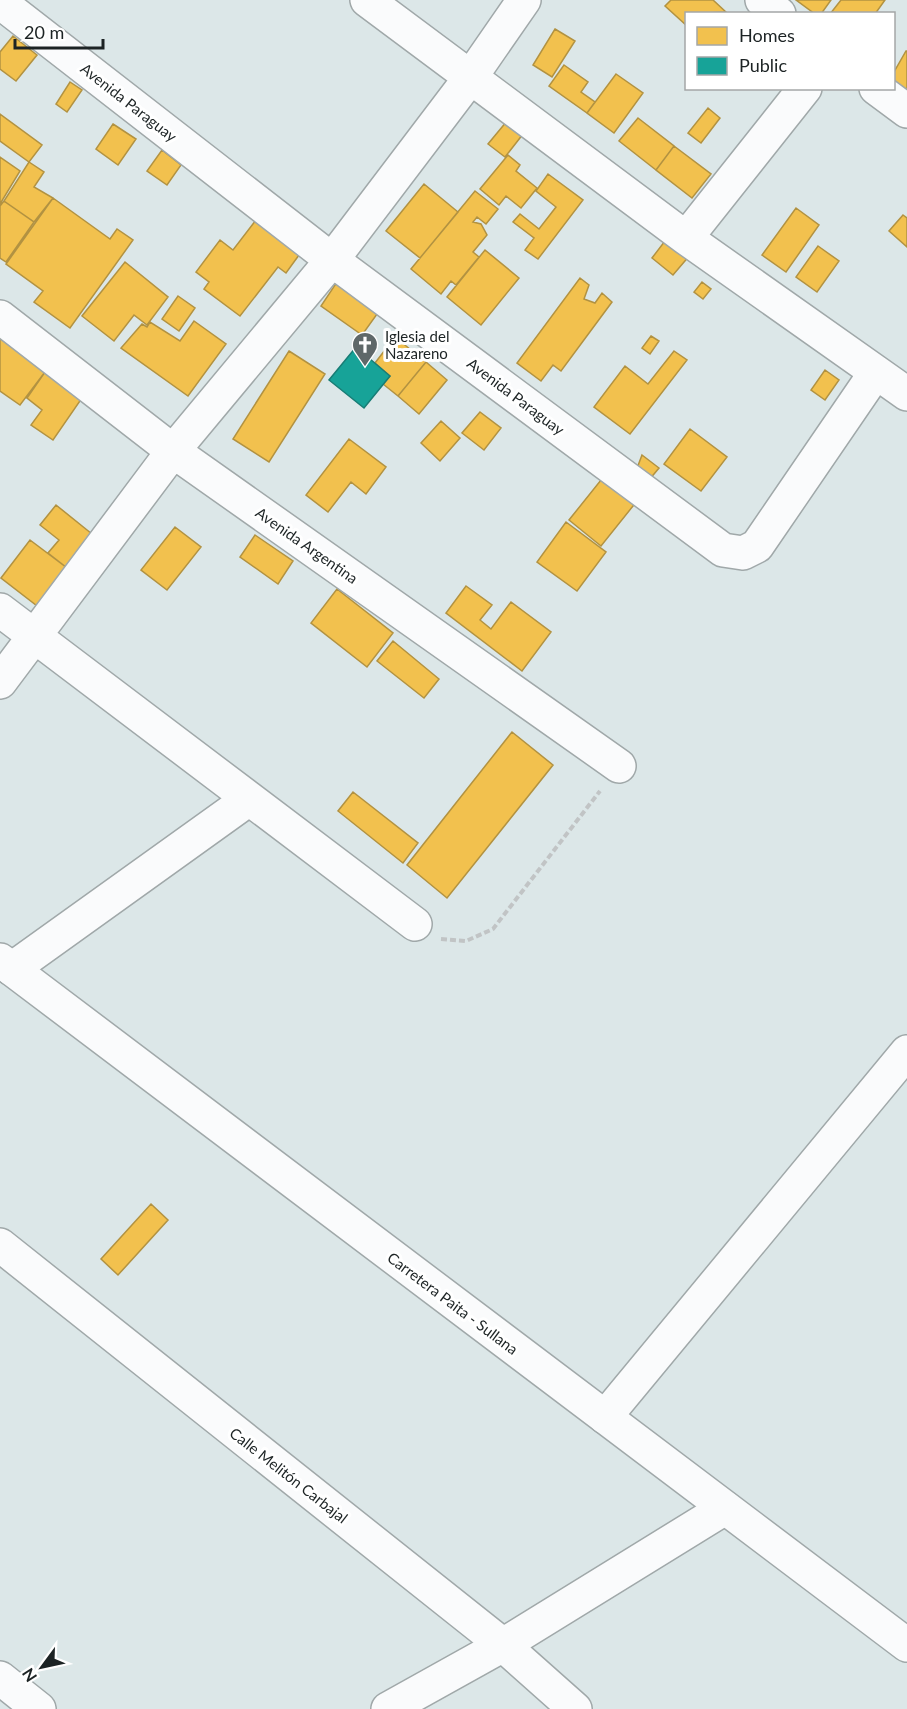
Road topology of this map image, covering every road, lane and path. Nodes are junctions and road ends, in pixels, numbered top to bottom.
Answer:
1 (367, 0) edge
2 (524, 0) edge
3 (762, 0) edge
4 (0, 2) edge
5 (776, 12) edge
6 (471, 78) junction
7 (803, 90) edge
8 (879, 90) edge
9 (907, 111) edge
10 (686, 238) junction
11 (332, 260) junction
12 (0, 316) edge
13 (876, 372) junction
14 (907, 394) edge
15 (173, 451) junction
16 (0, 610) edge
17 (35, 636) junction
18 (0, 682) edge
19 (619, 766) joint
20 (249, 799) junction
21 (415, 924) joint
22 (6, 964) edge
23 (907, 1052) edge
24 (0, 1245) edge
25 (605, 1417) junction
26 (725, 1508) junction
27 (502, 1645) junction
28 (907, 1645) edge
29 (0, 1678) edge
30 (39, 1709) edge
31 (388, 1709) edge
32 (575, 1709) edge

1 - 6 street
2 - 6 street
3 - 5 street
4 - 11 street, Avenida Paraguay
6 - 10 street
6 - 11 street
7 - 10 street
8 - 9 street
10 - 13 street
11 - 13 street, Avenida Paraguay
11 - 15 street
12 - 15 street, Avenida Argentina
13 - 14 street
15 - 17 street
15 - 19 street, Avenida Argentina
16 - 17 street
17 - 18 street
17 - 20 street
19 - 21 path
20 - 21 street
20 - 22 street
22 - 25 street, Carretera Paita - Sullana
23 - 25 street
24 - 27 street, Calle Melitón Carbajal
25 - 26 street, Carretera Paita - Sullana
26 - 27 street
26 - 28 street, Carretera Paita - Sullana
27 - 31 street
27 - 32 street, Calle Melitón Carbajal
29 - 30 street

